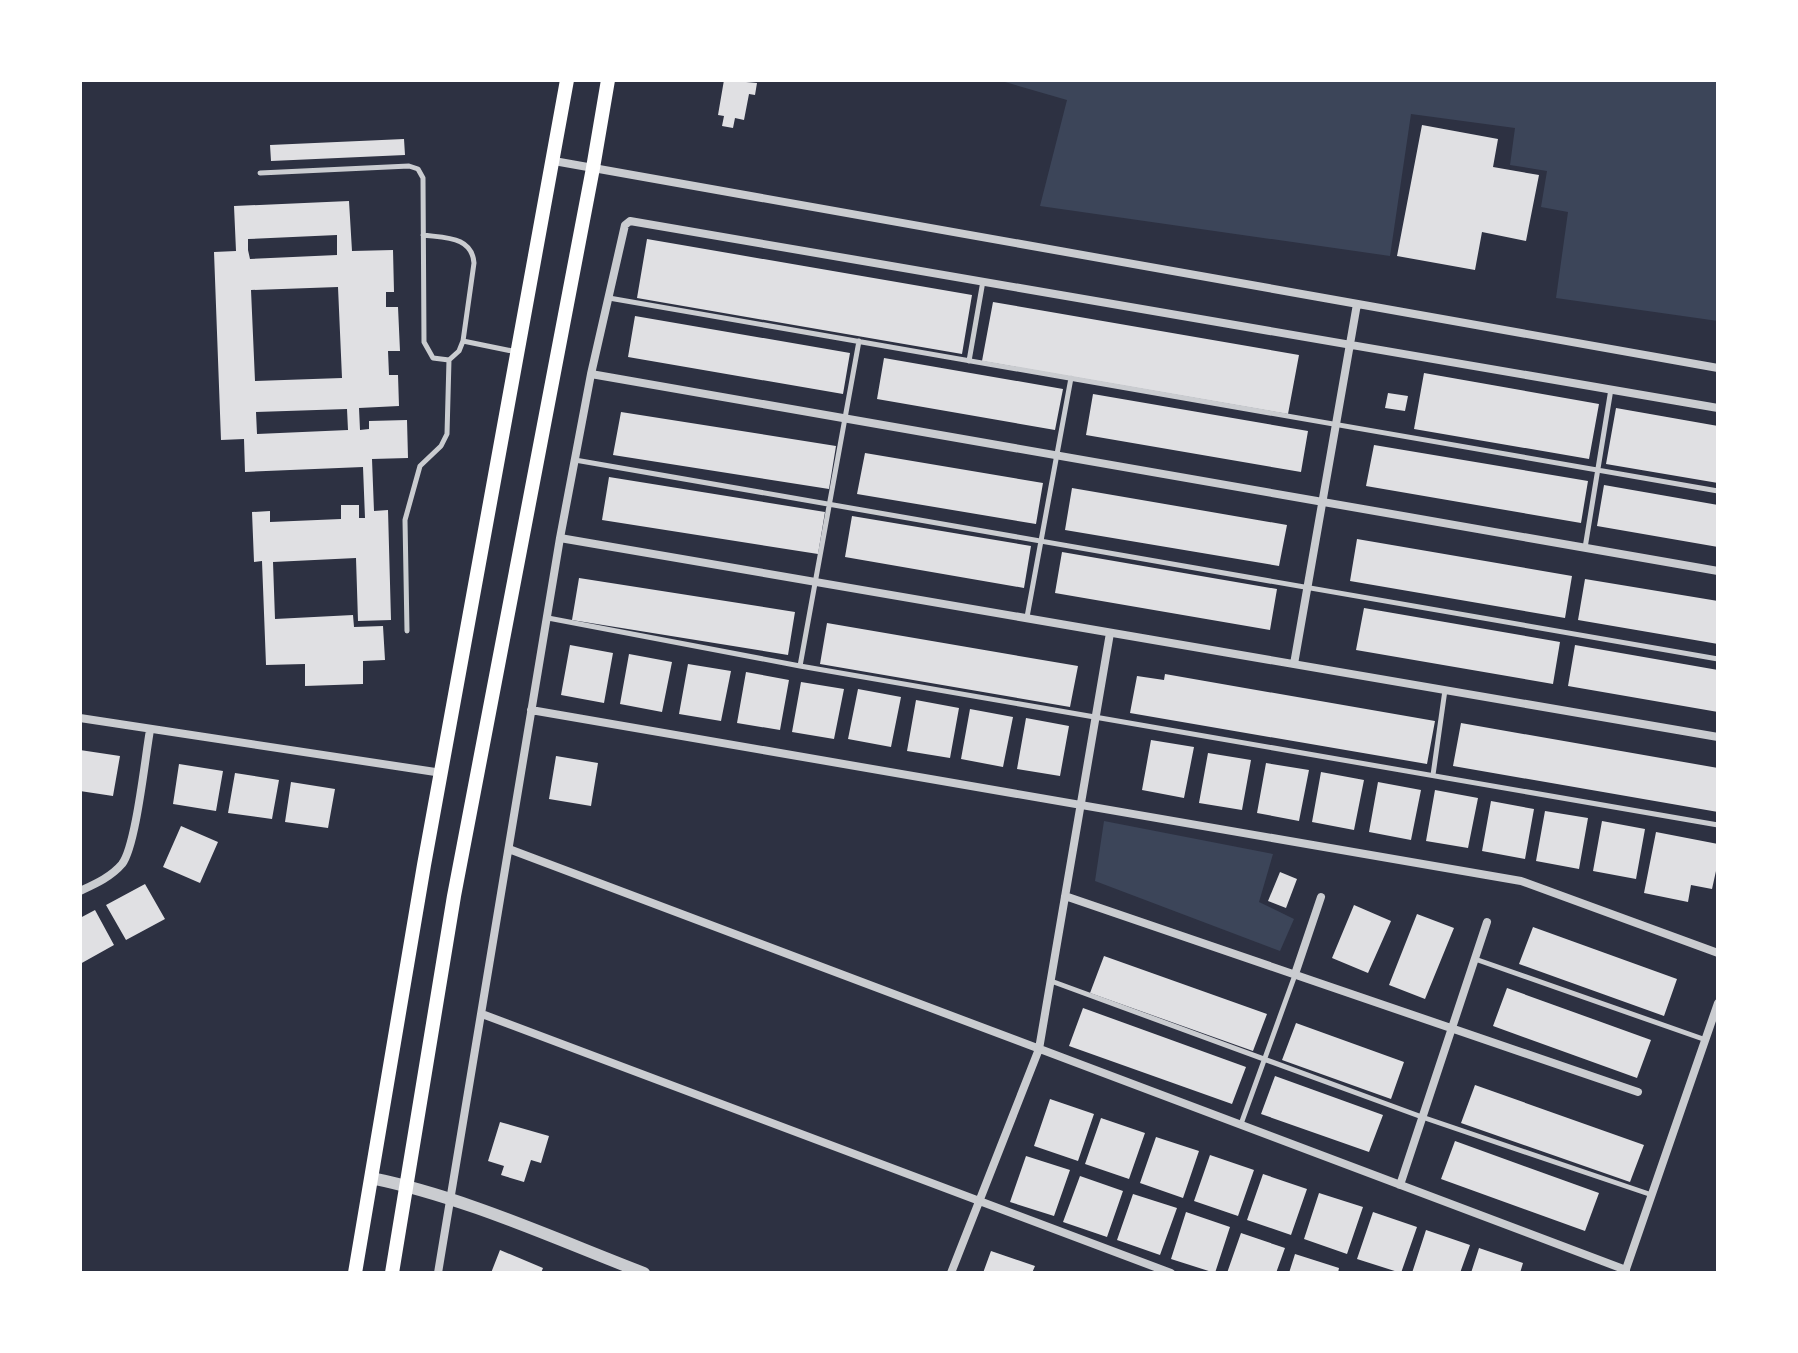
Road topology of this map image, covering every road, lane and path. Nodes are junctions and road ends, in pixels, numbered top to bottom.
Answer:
1 (567, 80) edge
2 (608, 80) edge
3 (554, 161) junction
4 (593, 168) junction
5 (260, 173) dead end
6 (423, 235) junction
7 (983, 281) junction
8 (609, 298) junction
9 (1357, 304) junction
10 (463, 341) junction
11 (859, 341) junction
12 (1350, 344) junction
13 (518, 352) junction
14 (449, 360) junction
15 (969, 361) junction
16 (1718, 368) edge
17 (591, 374) junction
18 (1071, 378) junction
19 (1611, 389) junction
20 (1718, 408) edge
21 (845, 418) junction
22 (1336, 425) junction
23 (1057, 455) junction
24 (575, 460) junction
25 (1597, 470) junction
26 (1718, 491) edge
27 (1323, 502) junction
28 (829, 504) junction
29 (560, 538) junction
30 (1041, 541) junction
31 (1585, 548) junction
32 (1718, 571) edge
33 (815, 582) junction
34 (1307, 588) junction
35 (547, 618) junction
36 (1027, 618) junction
37 (407, 631) dead end
38 (1110, 633) junction
39 (1718, 659) edge
40 (1294, 664) junction
41 (800, 666) junction
42 (1445, 690) junction
43 (531, 710) junction
44 (1095, 716) junction
45 (80, 718) edge
46 (150, 730) junction
47 (1718, 737) edge
48 (442, 773) junction
49 (1433, 775) junction
50 (1080, 804) junction
51 (1718, 825) edge
52 (509, 849) junction
53 (80, 891) edge
54 (1065, 896) junction
55 (1321, 897) dead end
56 (1487, 922) dead end
57 (1718, 953) edge
58 (1475, 959) junction
59 (1295, 974) junction
60 (1051, 981) junction
61 (1718, 1003) edge
62 (482, 1014) junction
63 (1452, 1028) junction
64 (1706, 1040) junction
65 (1039, 1049) junction
66 (1264, 1059) junction
67 (1638, 1092) dead end
68 (1422, 1117) junction
69 (1240, 1125) junction
70 (371, 1178) junction
71 (406, 1185) junction
72 (1400, 1185) junction
73 (1652, 1195) junction
74 (452, 1200) junction
75 (980, 1201) junction
76 (1626, 1271) edge
77 (355, 1273) edge
78 (392, 1273) edge
79 (438, 1273) edge
80 (644, 1273) edge
81 (951, 1273) edge
82 (1171, 1273) edge

1 - 3 main road
2 - 4 main road
3 - 4 street
3 - 13 main road
4 - 9 street
4 - 71 main road
5 - 6 lane
6 - 10 lane
6 - 14 lane
7 - 8 street
7 - 12 street
7 - 15 lane
8 - 11 lane
8 - 17 street
9 - 12 street
9 - 16 street
10 - 13 lane
10 - 14 lane
11 - 15 lane
11 - 21 lane
12 - 19 street
12 - 22 street
13 - 48 main road
14 - 37 lane
15 - 18 lane
17 - 21 street
17 - 24 street
18 - 22 lane
18 - 23 lane
19 - 20 street
19 - 25 lane
21 - 23 street
21 - 28 lane
22 - 25 lane
22 - 27 street
23 - 27 street
23 - 30 lane
24 - 28 lane
24 - 29 street
25 - 26 lane
25 - 31 lane
27 - 31 street
27 - 34 street
28 - 30 lane
28 - 33 lane
29 - 33 street
29 - 35 street
30 - 34 lane
30 - 36 lane
31 - 32 street
33 - 36 street
33 - 41 lane
34 - 39 lane
34 - 40 street
35 - 41 lane
35 - 43 street
36 - 38 street
38 - 40 street
38 - 44 street
40 - 42 street
41 - 44 lane
42 - 47 street
42 - 49 lane
43 - 50 street
43 - 52 street
44 - 49 lane
44 - 50 street
45 - 46 street
46 - 48 street
46 - 53 street
48 - 70 main road
49 - 51 lane
50 - 54 street
50 - 57 street
52 - 62 street
52 - 65 street
54 - 59 street
54 - 60 street
55 - 59 street
56 - 58 street
58 - 63 street
58 - 64 lane
59 - 63 street
59 - 66 lane
60 - 65 street
60 - 66 lane
61 - 64 street
62 - 74 street
62 - 75 street
63 - 67 street
63 - 68 street
64 - 73 street
65 - 69 street
65 - 75 street
66 - 68 lane
66 - 69 lane
68 - 72 street
68 - 73 lane
69 - 72 street
70 - 71 street
70 - 77 main road
71 - 74 street
71 - 78 main road
72 - 76 street
73 - 76 street
74 - 79 street
74 - 80 street
75 - 81 street
75 - 82 street

